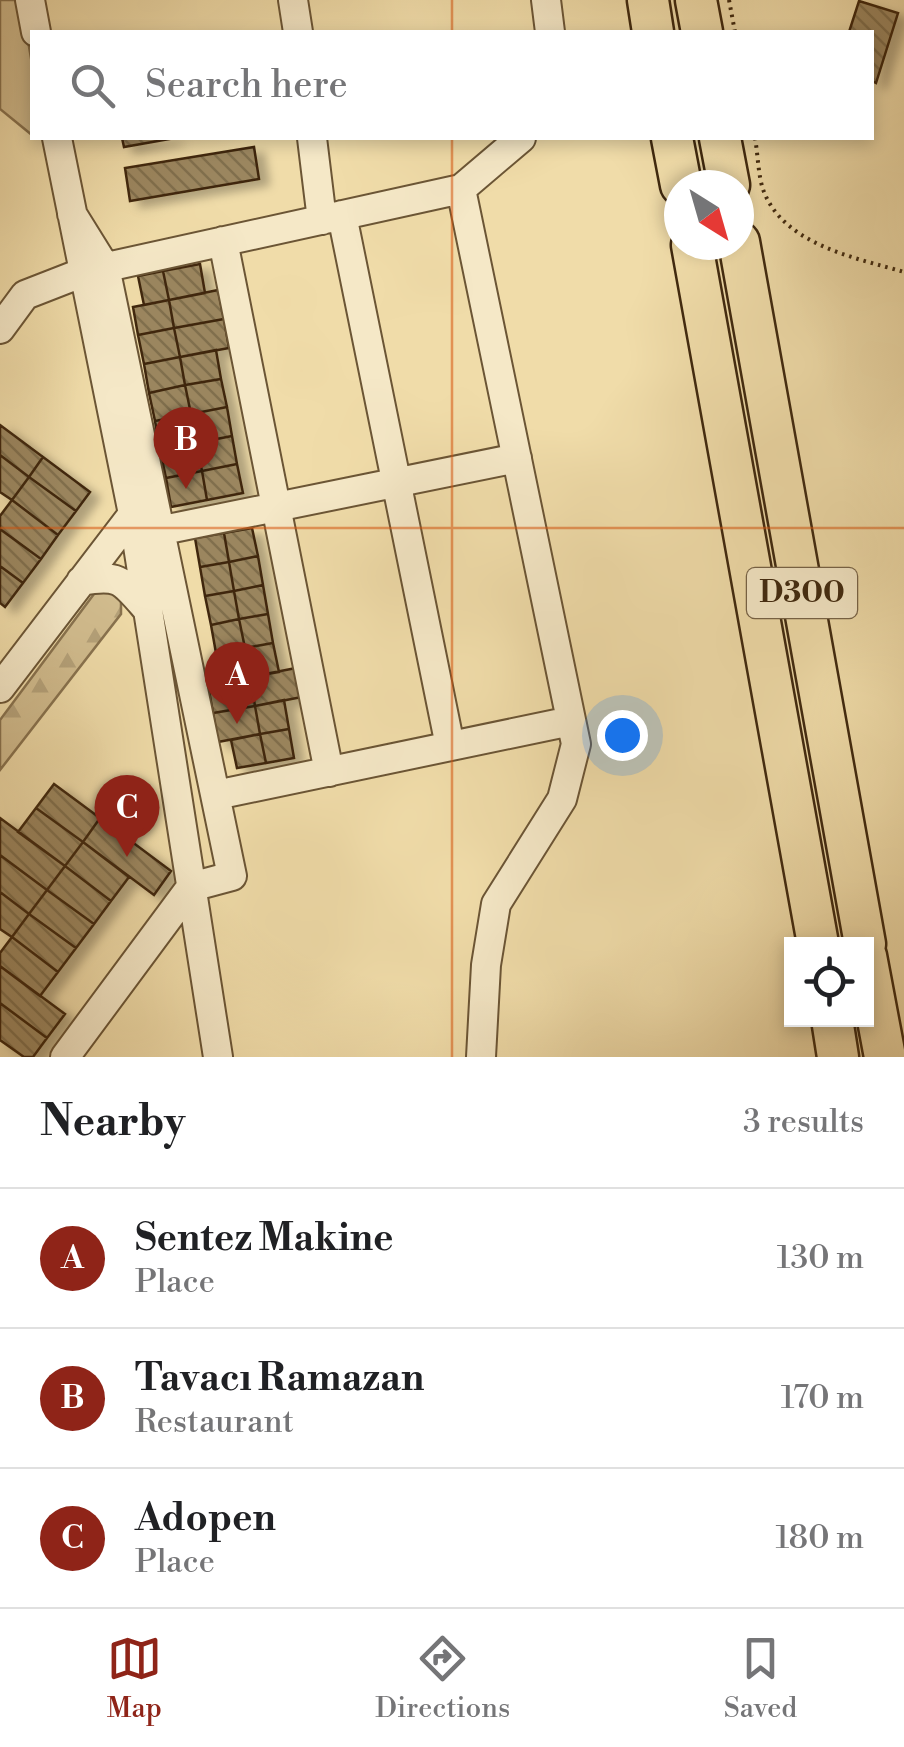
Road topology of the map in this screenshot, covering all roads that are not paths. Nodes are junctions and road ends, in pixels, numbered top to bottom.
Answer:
1 (30, 0) edge
2 (293, 0) edge
3 (546, 0) edge
4 (648, 0) edge
5 (696, 0) edge
6 (36, 30) edge
7 (298, 30) edge
8 (550, 30) edge
9 (653, 30) edge
10 (702, 30) edge
11 (57, 140) edge
12 (312, 140) edge
13 (518, 140) edge
14 (672, 140) edge
15 (720, 140) edge
16 (678, 170) edge
17 (726, 170) edge
18 (461, 189) junction
19 (332, 218) junction
20 (223, 241) junction
21 (695, 260) edge
22 (742, 260) edge
23 (95, 270) junction
24 (0, 329) edge
25 (517, 458) junction
26 (396, 482) junction
27 (276, 508) junction
28 (132, 514) junction
29 (163, 530) junction
30 (81, 581) junction
31 (148, 610) junction
32 (0, 688) edge
33 (571, 721) junction
34 (450, 746) junction
35 (328, 772) junction
36 (216, 796) junction
37 (191, 887) junction
38 (817, 937) edge
39 (863, 937) edge
40 (874, 1001) edge
41 (833, 1027) edge
42 (66, 1057) edge
43 (218, 1057) edge
44 (481, 1057) edge
45 (838, 1057) edge
46 (884, 1057) edge

1 - 6 street
2 - 7 street
3 - 8 street
4 - 9 highway
5 - 10 highway
11 - 23 street
12 - 19 street
13 - 18 street
14 - 16 highway
15 - 17 highway
18 - 19 street
18 - 25 street
19 - 20 street
19 - 26 street
20 - 23 street
20 - 27 street
21 - 38 highway, D300
22 - 39 highway, D300
23 - 24 street
23 - 28 street
23 - 29 street
25 - 26 street
25 - 33 street
26 - 27 street
26 - 34 street
27 - 29 street
27 - 35 street
28 - 30 street
28 - 31 street
29 - 36 street
30 - 31 street
30 - 32 street
31 - 37 street
33 - 34 street
33 - 44 street
34 - 35 street
35 - 36 street
36 - 37 street
37 - 42 street
37 - 43 street
40 - 46 highway
41 - 45 highway

